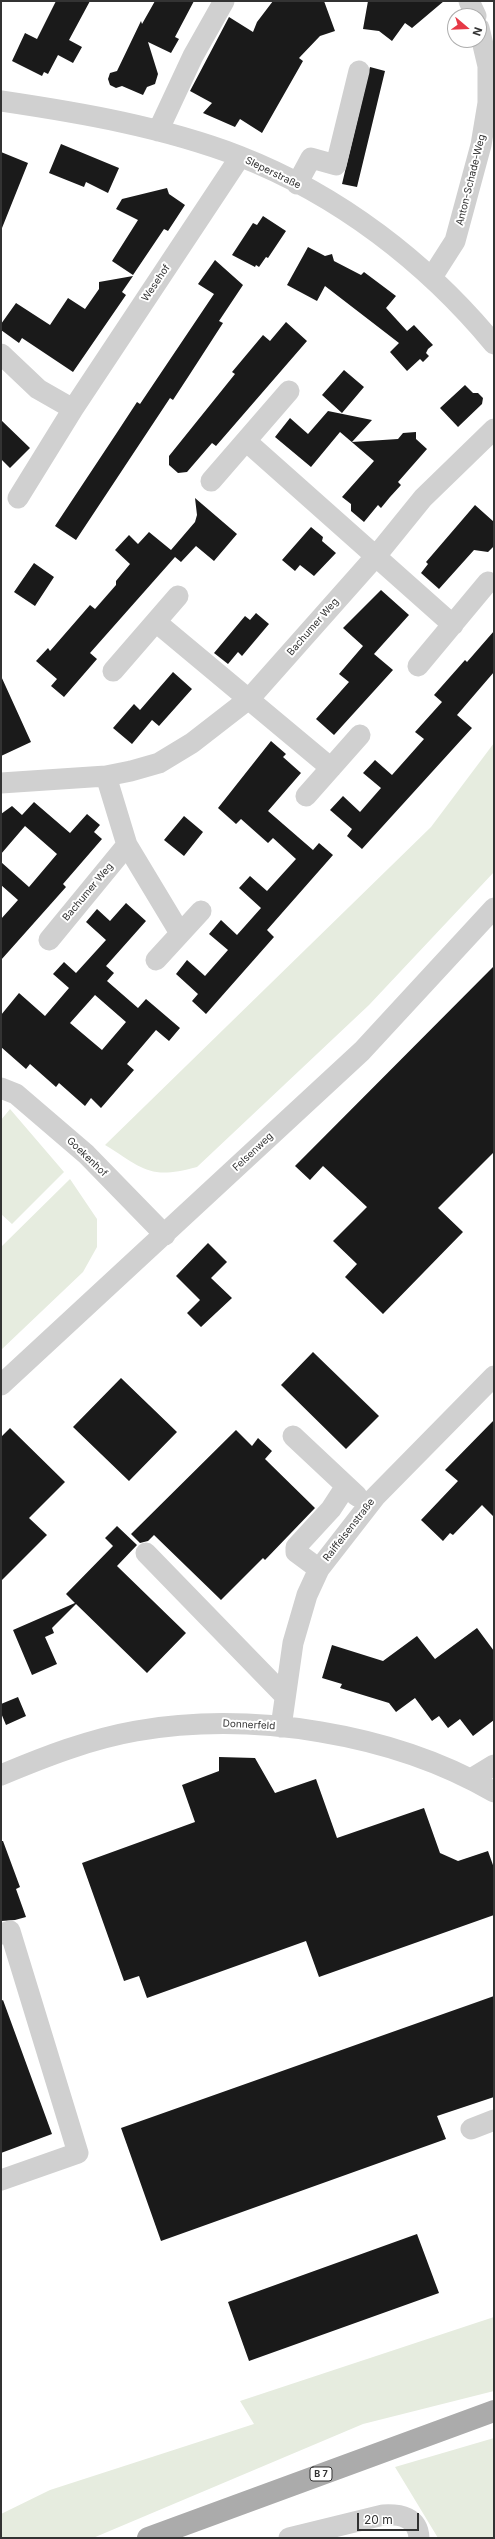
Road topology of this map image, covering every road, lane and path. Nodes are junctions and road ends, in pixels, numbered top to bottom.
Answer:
1 (224, 1) edge
2 (484, 48) edge
3 (359, 71) dead end
4 (1, 101) edge
5 (158, 131) junction
6 (240, 157) junction
7 (297, 184) junction
8 (432, 277) junction
9 (494, 344) edge
10 (1, 354) edge
11 (289, 391) dead end
12 (73, 408) junction
13 (494, 429) edge
14 (246, 441) junction
15 (211, 481) dead end
16 (18, 498) dead end
17 (376, 556) junction
18 (488, 582) dead end
19 (178, 596) dead end
20 (156, 622) junction
21 (453, 625) junction
22 (418, 666) dead end
23 (113, 671) dead end
24 (250, 698) junction
25 (360, 735) dead end
26 (331, 768) junction
27 (106, 776) junction
28 (1, 783) edge
29 (306, 796) dead end
30 (127, 845) junction
31 (494, 908) edge
32 (201, 911) dead end
33 (180, 933) junction
34 (49, 940) dead end
35 (156, 960) dead end
36 (1, 1088) edge
37 (165, 1235) junction
38 (494, 1376) edge
39 (1, 1385) edge
40 (292, 1436) dead end
41 (346, 1486) junction
42 (368, 1506) junction
43 (146, 1553) dead end
44 (319, 1569) junction
45 (285, 1696) junction
46 (281, 1726) junction
47 (494, 1765) edge
48 (1, 1775) edge
49 (471, 1779) junction
50 (494, 1792) edge
51 (1, 1934) edge
52 (494, 2120) edge
53 (471, 2129) dead end
54 (1, 2180) edge
55 (494, 2411) edge
56 (148, 2538) edge
57 (289, 2538) edge
58 (419, 2538) edge

1 - 5 street
2 - 8 street, Anton-Schade-Weg
3 - 7 street
4 - 5 street, Sleperstraße
5 - 6 street, Sleperstraße
6 - 7 street, Sleperstraße
6 - 12 street, Wesehof
7 - 8 street, Sleperstraße
8 - 9 street, Sleperstraße
10 - 12 street
11 - 14 street
12 - 16 street, Wesehof
13 - 17 street, Bachumer Weg
14 - 15 street
14 - 17 street
17 - 21 street
17 - 24 street, Bachumer Weg
18 - 21 street
19 - 20 street
20 - 23 street
20 - 24 street
21 - 22 street
24 - 26 street
24 - 27 street, Bachumer Weg
25 - 26 street
26 - 29 street
27 - 28 street, Bachumer Weg
27 - 30 street
30 - 33 street
30 - 34 street, Bachumer Weg
31 - 37 street, Felsenweg
32 - 33 street
33 - 35 street
36 - 37 street, Goekenhof
37 - 39 street, Felsenweg
38 - 42 street, Raiffeisenstraße
40 - 41 street
41 - 42 street
41 - 44 street
42 - 44 street, Raiffeisenstraße
43 - 45 street
44 - 45 street, Raiffeisenstraße
45 - 46 street, Raiffeisenstraße
46 - 48 street, Donnerfeld
46 - 49 street, Donnerfeld
47 - 49 street
49 - 50 street, Donnerfeld
51 - 54 street
52 - 53 street
55 - 56 main road, B 7
57 - 58 street

